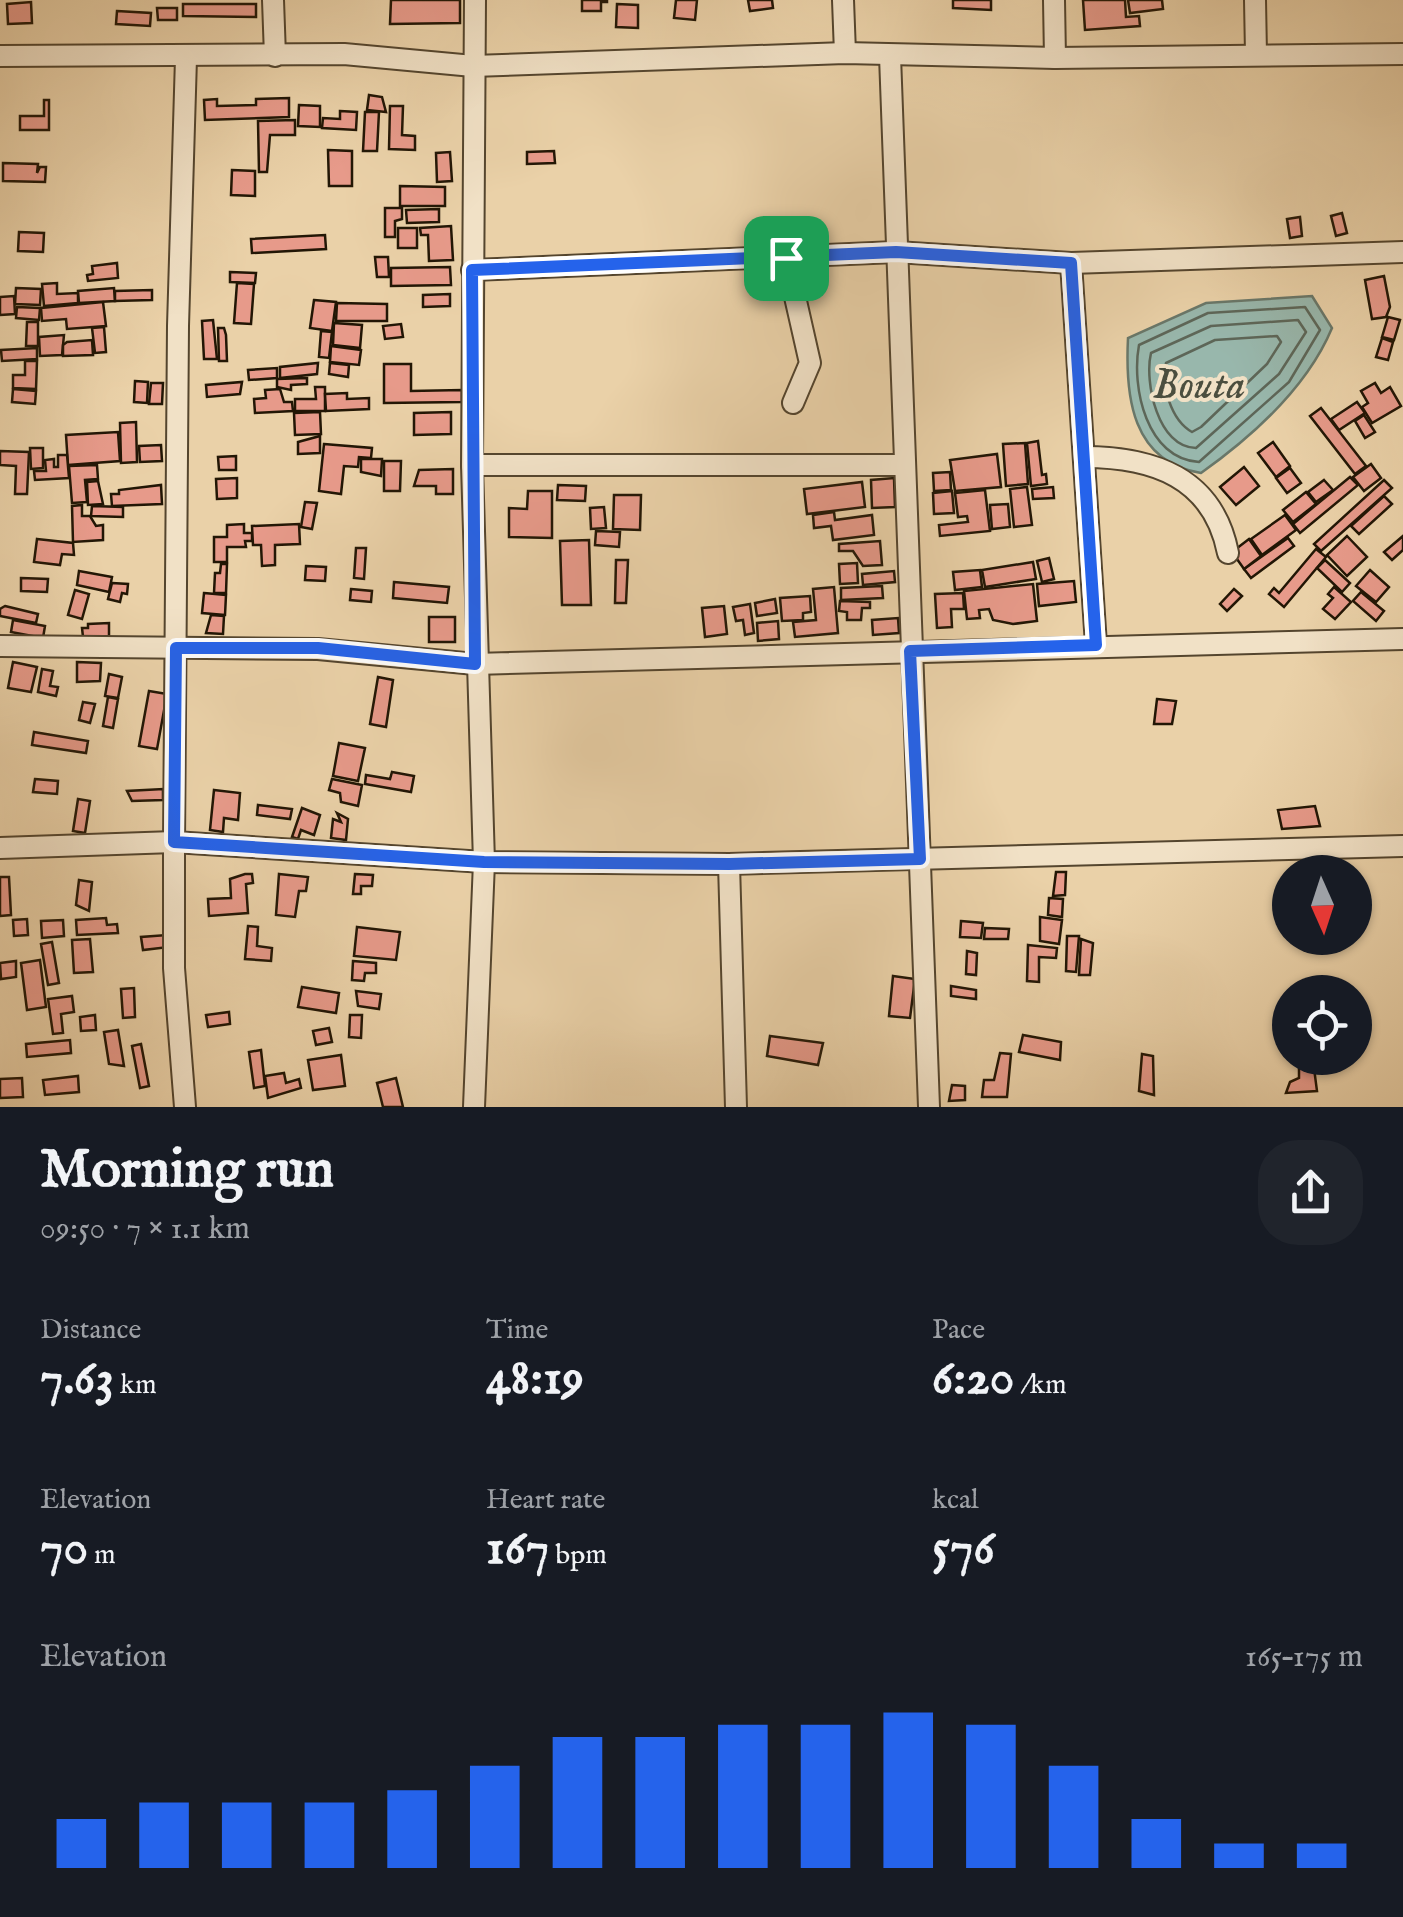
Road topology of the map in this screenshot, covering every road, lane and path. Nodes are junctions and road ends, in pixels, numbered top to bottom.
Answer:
1 (273, 0) edge
2 (475, 0) edge
3 (843, 0) edge
4 (1054, 0) edge
5 (1255, 0) edge
6 (844, 53) junction
7 (1256, 54) junction
8 (1403, 54) edge
9 (0, 56) edge
10 (276, 56) junction
11 (890, 56) junction
12 (186, 58) junction
13 (1055, 58) junction
14 (473, 66) junction
15 (896, 252) junction
16 (1403, 252) edge
17 (786, 258) junction
18 (1071, 263) junction
19 (472, 270) junction
20 (793, 403) dead end
21 (1084, 457) junction
22 (472, 465) junction
23 (905, 465) junction
24 (1228, 553) dead end
25 (1403, 639) edge
26 (1096, 645) junction
27 (0, 646) edge
28 (176, 648) junction
29 (910, 651) junction
30 (475, 664) junction
31 (174, 842) junction
32 (1403, 846) edge
33 (0, 848) edge
34 (920, 859) junction
35 (484, 862) junction
36 (729, 864) junction
37 (184, 1107) edge
38 (474, 1107) edge
39 (736, 1107) edge
40 (928, 1107) edge

1 - 10 street
2 - 14 street
3 - 6 street
4 - 13 street
5 - 7 street
6 - 11 street
6 - 14 street
7 - 8 street
7 - 13 street
9 - 12 street
10 - 12 street
10 - 14 street
11 - 13 street
11 - 15 street
12 - 28 street
14 - 19 street
15 - 17 street
15 - 18 street
15 - 23 street
16 - 18 street
17 - 19 street
17 - 20 street
18 - 21 street
19 - 22 street
21 - 24 street
21 - 26 street
22 - 23 street
22 - 30 street
23 - 29 street
25 - 26 street
26 - 29 street
27 - 28 street
28 - 30 street
28 - 31 street
29 - 30 street
29 - 34 street
30 - 35 street
31 - 33 street
31 - 35 street
31 - 37 street
32 - 34 street
34 - 36 street
34 - 40 street
35 - 36 street
35 - 38 street
36 - 39 street

